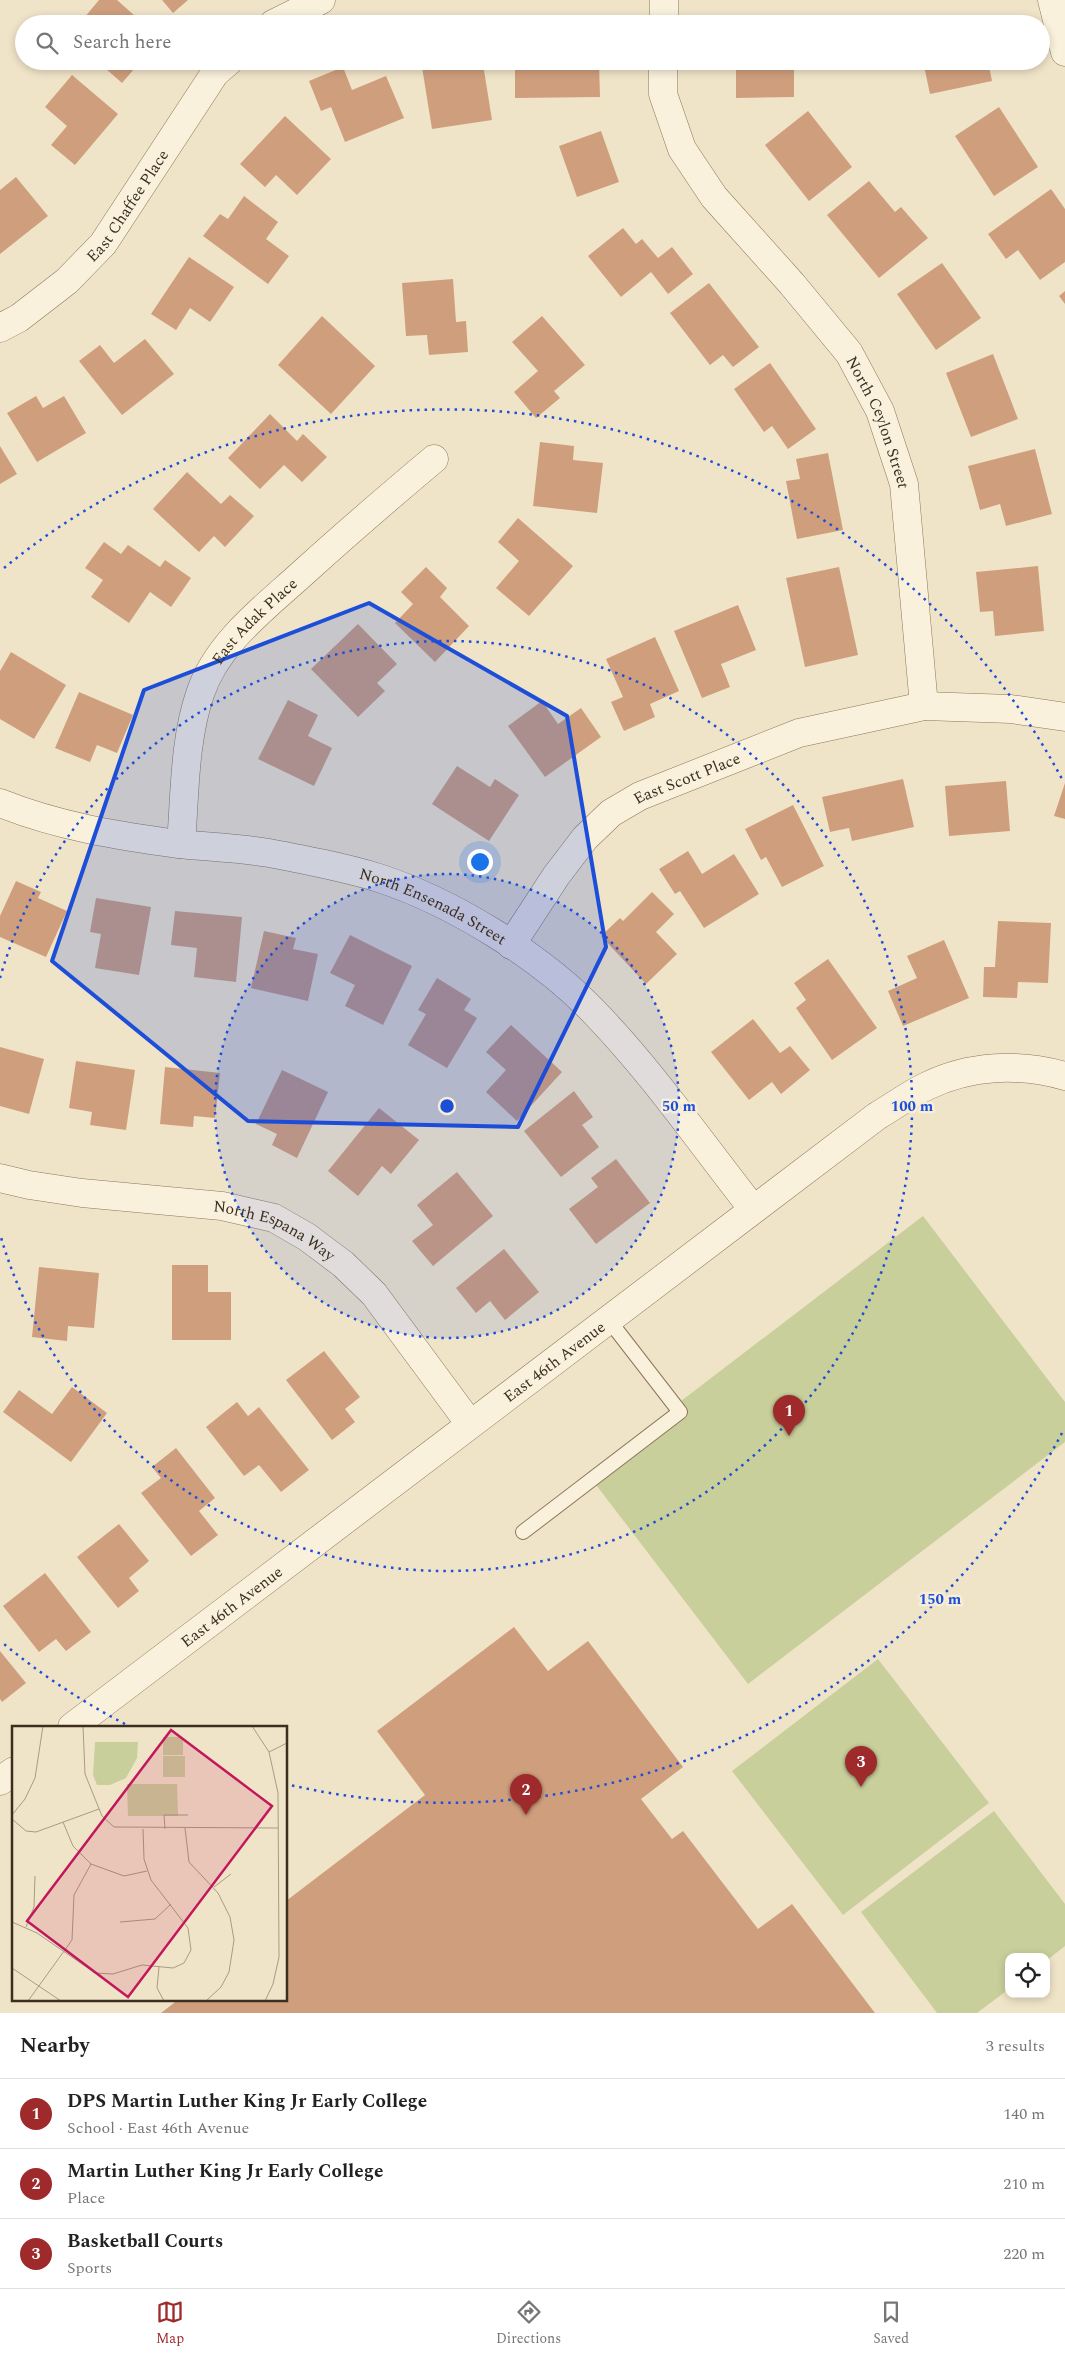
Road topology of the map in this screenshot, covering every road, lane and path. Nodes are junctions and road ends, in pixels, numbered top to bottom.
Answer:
1 (321, 0) edge
2 (664, 0) edge
3 (1052, 0) edge
4 (290, 15) edge
5 (664, 15) edge
6 (1065, 52) edge
7 (218, 70) edge
8 (663, 70) edge
9 (0, 328) edge
10 (434, 459) dead end
11 (924, 706) junction
12 (1065, 717) edge
13 (0, 803) edge
14 (181, 844) junction
15 (511, 945) junction
16 (1065, 1076) edge
17 (0, 1178) edge
18 (752, 1209) junction
19 (608, 1319) junction
20 (470, 1424) junction
21 (523, 1532) dead end
22 (73, 1726) edge
23 (12, 1773) edge
24 (0, 1782) edge

1 - 4 street
2 - 5 street
3 - 6 street
7 - 9 street, East Chaffee Place
8 - 11 street, North Ceylon Street
10 - 14 street, East Adak Place
11 - 12 street
11 - 15 street, East Scott Place
13 - 14 street, North Ensenada Street
14 - 15 street, North Ensenada Street
15 - 18 street, North Ensenada Street
16 - 18 street, East 46th Avenue
17 - 20 street, North Espana Way
18 - 19 street, East 46th Avenue
19 - 20 street, East 46th Avenue
19 - 21 lane
20 - 22 street, East 46th Avenue
23 - 24 street

